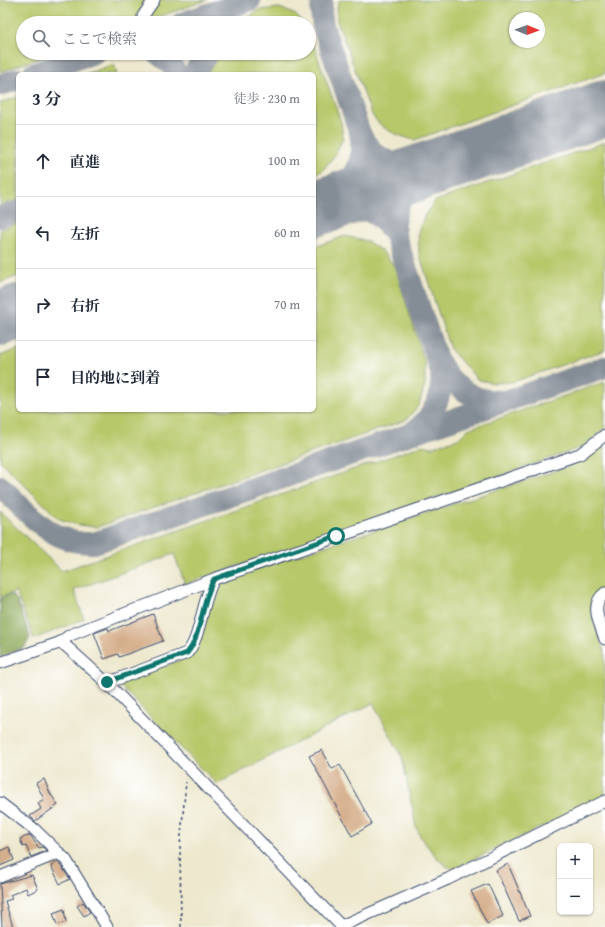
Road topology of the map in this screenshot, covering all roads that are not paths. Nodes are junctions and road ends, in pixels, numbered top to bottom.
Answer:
1 (154, 0) edge
2 (143, 16) dead end
3 (605, 435) edge
4 (214, 579) junction
5 (605, 593) edge
6 (605, 639) edge
7 (59, 643) junction
8 (0, 663) edge
9 (107, 682) junction
10 (605, 801) edge
11 (0, 803) edge
12 (60, 853) junction
13 (0, 877) edge
14 (342, 926) edge
15 (107, 927) edge

1 - 2 street
3 - 4 street
4 - 7 street
4 - 9 street
5 - 6 street
7 - 8 street
7 - 9 street
9 - 14 street
10 - 14 street
11 - 12 street
12 - 13 street
12 - 15 street

